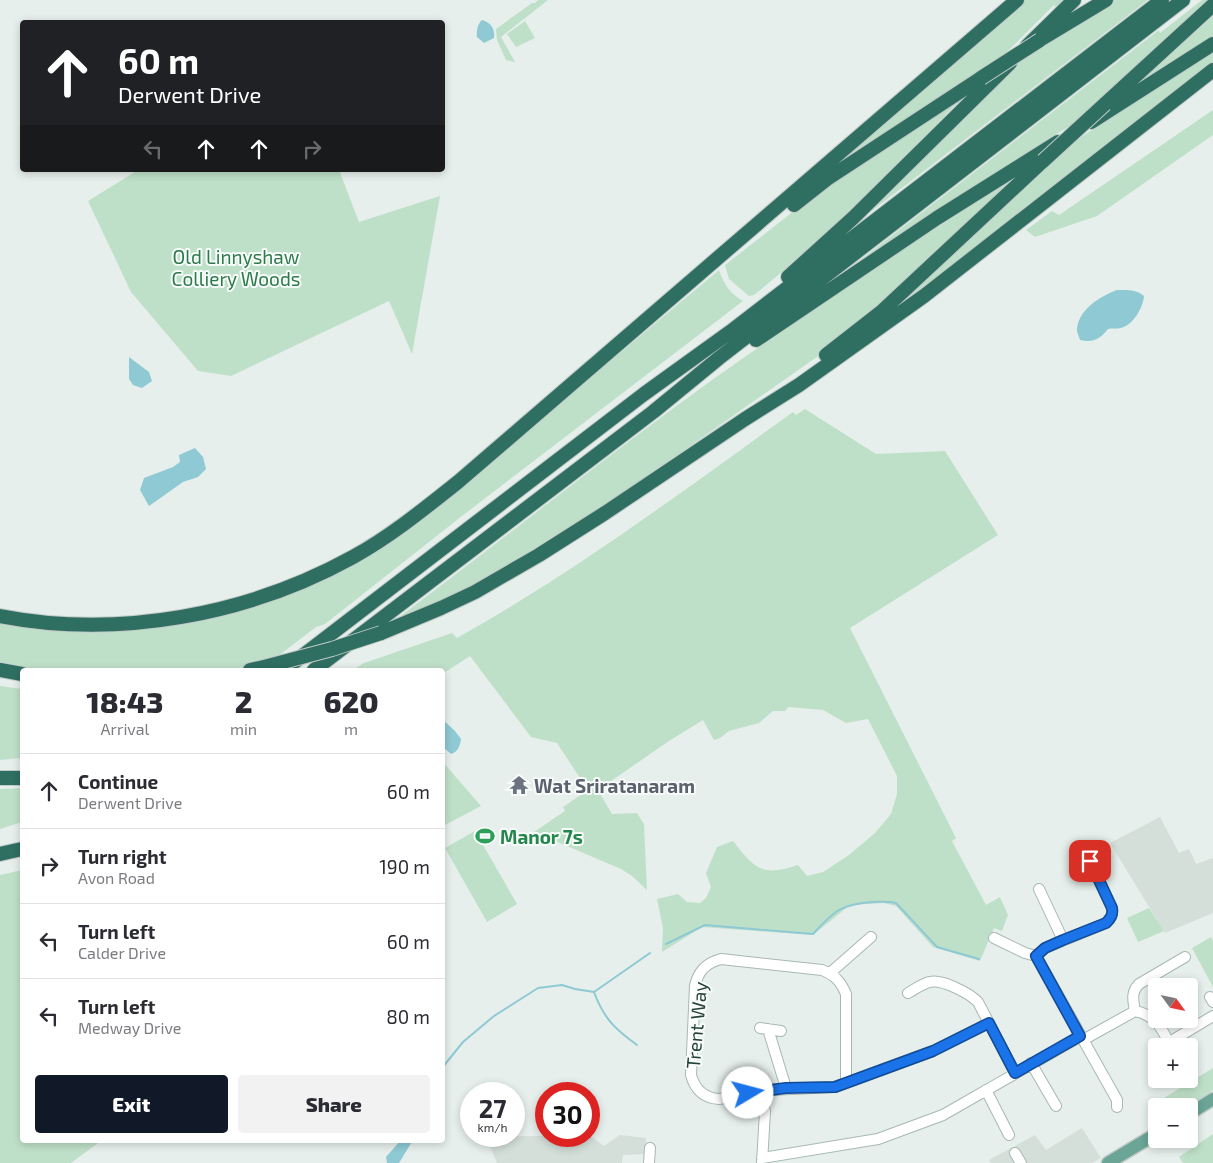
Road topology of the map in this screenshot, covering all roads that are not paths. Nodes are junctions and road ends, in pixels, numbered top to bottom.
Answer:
1 (1017, 0) edge
2 (1074, 0) edge
3 (1106, 0) edge
4 (1162, 0) edge
5 (1183, 0) edge
6 (1213, 5) edge
7 (1213, 44) edge
8 (1213, 70) edge
9 (598, 362) junction
10 (644, 394) junction
11 (653, 412) junction
12 (745, 419) junction
13 (0, 616) edge
14 (261, 668) edge
15 (287, 668) edge
16 (317, 668) edge
17 (0, 670) edge
18 (20, 674) edge
19 (0, 778) edge
20 (20, 778) edge
21 (20, 849) edge
22 (0, 852) edge
23 (1090, 861) dead end
24 (1038, 889) dead end
25 (871, 936) dead end
26 (994, 937) dead end
27 (1063, 940) junction
28 (1036, 956) junction
29 (1180, 959) dead end
30 (830, 973) junction
31 (908, 993) dead end
32 (1135, 1011) junction
33 (1213, 1016) edge
34 (989, 1023) junction
35 (781, 1031) dead end
36 (1082, 1038) junction
37 (1166, 1038) edge
38 (1178, 1038) edge
39 (1031, 1063) junction
40 (1015, 1073) junction
41 (846, 1082) junction
42 (786, 1088) junction
43 (986, 1090) junction
44 (759, 1092) junction
45 (1213, 1099) edge
46 (1056, 1106) dead end
47 (1117, 1107) dead end
48 (1198, 1108) edge
49 (1009, 1135) dead end
50 (1148, 1139) edge
51 (650, 1148) dead end
52 (1015, 1153) dead end
53 (762, 1160) edge
54 (649, 1163) edge
55 (1021, 1163) edge
56 (1108, 1163) edge

1 - 9 highway
2 - 10 highway
3 - 9 highway, bridge
4 - 10 highway
5 - 11 highway
6 - 12 highway, bridge
7 - 11 highway
8 - 12 highway
9 - 13 highway
10 - 15 highway
11 - 16 highway
12 - 14 highway, bridge
17 - 18 highway
19 - 20 highway
21 - 22 highway
23 - 27 street
24 - 27 street
25 - 30 street
26 - 28 street
27 - 28 street
28 - 36 street
29 - 32 street
30 - 41 street
30 - 44 street, Trent Way
31 - 34 street
32 - 36 street
32 - 37 street
33 - 38 street
34 - 40 street
34 - 41 street
35 - 42 street
36 - 39 street
36 - 47 street
39 - 40 street
39 - 46 street
40 - 43 street
41 - 42 street, Trent Way
42 - 44 street, Trent Way
43 - 49 street
43 - 53 street
44 - 53 street
45 - 48 main road
50 - 56 main road
51 - 54 street
52 - 55 street

